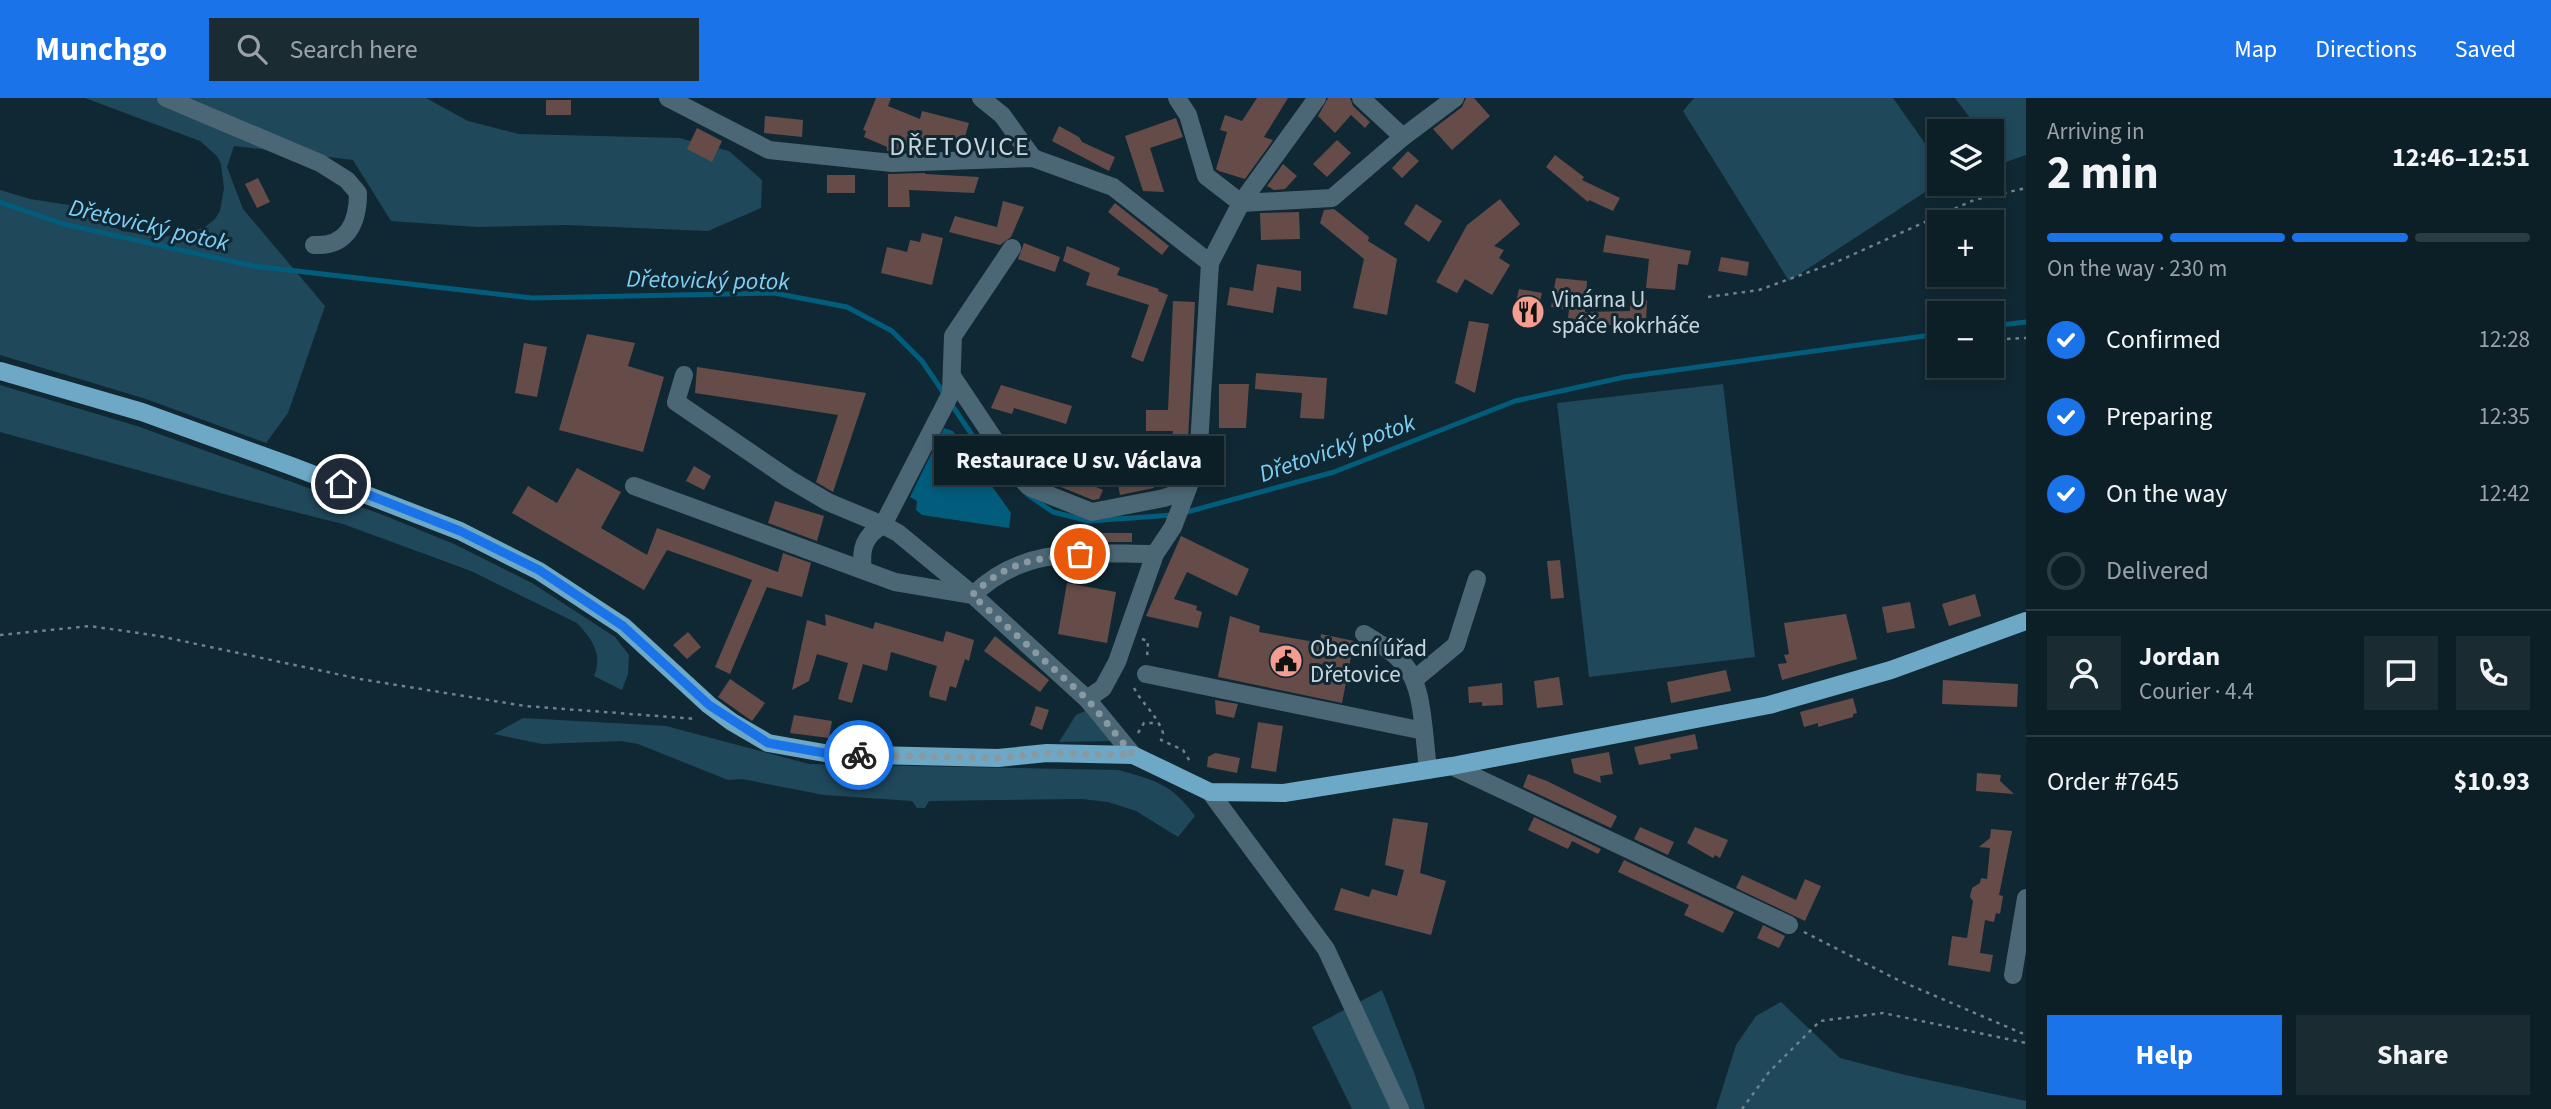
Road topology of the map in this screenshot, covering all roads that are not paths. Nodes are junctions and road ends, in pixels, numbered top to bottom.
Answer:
1 (668, 98) edge
2 (981, 98) edge
3 (1177, 98) edge
4 (1317, 98) edge
5 (1361, 98) edge
6 (1455, 98) edge
7 (179, 100) edge
8 (1403, 137) junction
9 (1033, 158) junction
10 (1241, 203) junction
11 (314, 245) dead end
12 (1012, 248) dead end
13 (1210, 263) junction
14 (0, 371) edge
15 (684, 375) dead end
16 (952, 376) junction
17 (634, 486) dead end
18 (1184, 497) junction
19 (883, 525) junction
20 (1155, 554) junction
21 (863, 570) junction
22 (1477, 579) dead end
23 (972, 595) junction
24 (2026, 621) edge
25 (1364, 634) dead end
26 (1415, 679) junction
27 (1139, 680) road end
28 (1087, 699) junction
29 (1424, 731) junction
30 (1133, 755) junction
31 (1452, 766) junction
32 (1428, 770) junction
33 (1210, 792) junction
34 (2026, 898) edge
35 (1790, 925) road end
36 (2013, 975) dead end
37 (1400, 1109) edge

1 - 9 street
2 - 9 street
3 - 10 street
4 - 10 street
5 - 8 street
6 - 8 street
7 - 11 street
8 - 10 street
9 - 13 street
10 - 13 street
12 - 16 street
13 - 18 street
14 - 30 main road
15 - 19 street
16 - 18 street
16 - 19 street
17 - 21 street
18 - 20 street
19 - 21 street
19 - 23 street
20 - 23 street
20 - 28 street
21 - 23 street
22 - 26 street
23 - 28 street
24 - 31 main road
25 - 26 street
26 - 29 street
27 - 29 street
28 - 30 street
29 - 32 street
30 - 33 main road
31 - 32 main road
31 - 35 street
32 - 33 main road
33 - 37 street
34 - 36 street

